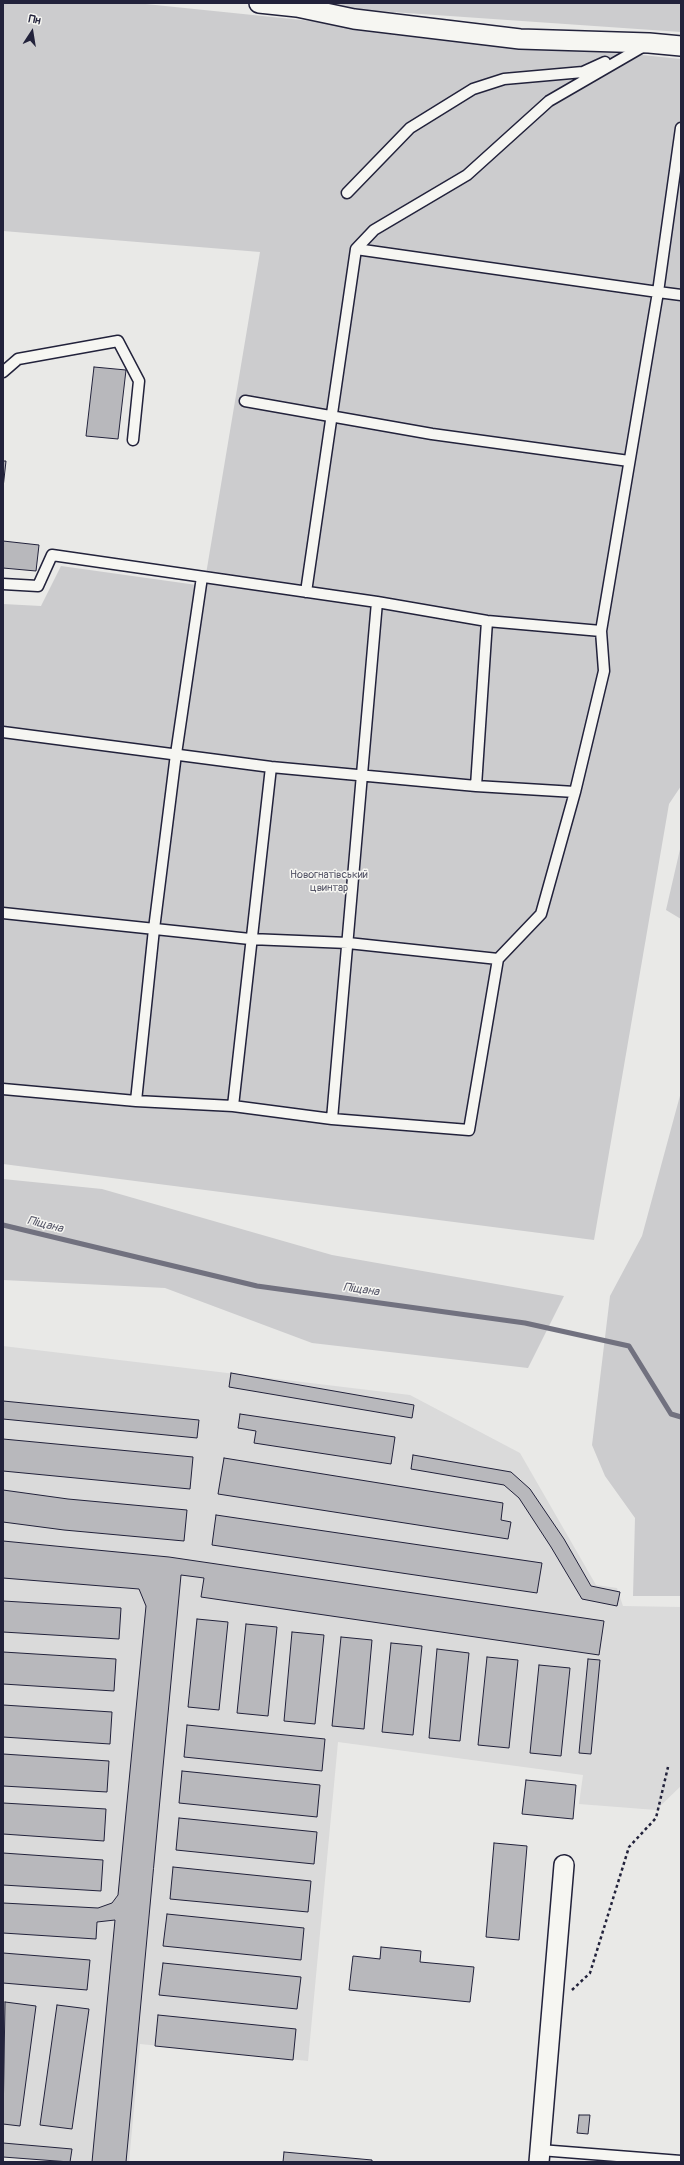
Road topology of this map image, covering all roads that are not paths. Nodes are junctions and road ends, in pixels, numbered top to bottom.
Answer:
1 (259, 3) edge
2 (649, 43) junction
3 (681, 46) edge
4 (681, 128) edge
5 (347, 193) dead end
6 (356, 249) junction
7 (658, 292) junction
8 (681, 295) edge
9 (3, 372) edge
10 (245, 401) dead end
11 (332, 418) junction
12 (133, 440) dead end
13 (629, 461) junction
14 (202, 577) junction
15 (3, 584) edge
16 (306, 592) junction
17 (377, 602) junction
18 (487, 621) junction
19 (601, 631) junction
20 (3, 732) edge
21 (176, 754) junction
22 (271, 767) junction
23 (361, 774) junction
24 (476, 786) junction
25 (575, 792) junction
26 (3, 913) edge
27 (154, 929) junction
28 (250, 940) junction
29 (348, 943) junction
30 (498, 959) junction
31 (3, 1089) edge
32 (136, 1101) junction
33 (233, 1106) junction
34 (332, 1119) junction
35 (564, 1865) dead end
36 (539, 2156) edge
37 (636, 2160) edge
38 (681, 2161) edge

1 - 2 street
2 - 3 street
2 - 5 lane
2 - 6 lane
4 - 7 lane
6 - 7 lane
6 - 11 lane
7 - 8 lane
7 - 13 lane
9 - 12 lane
10 - 11 lane
11 - 13 lane
11 - 16 lane
13 - 19 lane
14 - 15 lane
14 - 16 lane
14 - 21 lane
16 - 17 lane
17 - 18 lane
17 - 23 lane
18 - 19 lane
18 - 24 lane
19 - 25 lane
20 - 21 lane
21 - 22 lane
21 - 27 lane
22 - 23 lane
22 - 28 lane
23 - 24 lane
23 - 29 lane
24 - 25 lane
25 - 30 lane
26 - 27 lane
27 - 28 lane
27 - 32 lane
28 - 29 lane
28 - 33 lane
29 - 30 lane
29 - 34 lane
30 - 34 lane
31 - 32 lane
32 - 33 lane
33 - 34 lane
35 - 36 street
36 - 37 lane
37 - 38 lane

